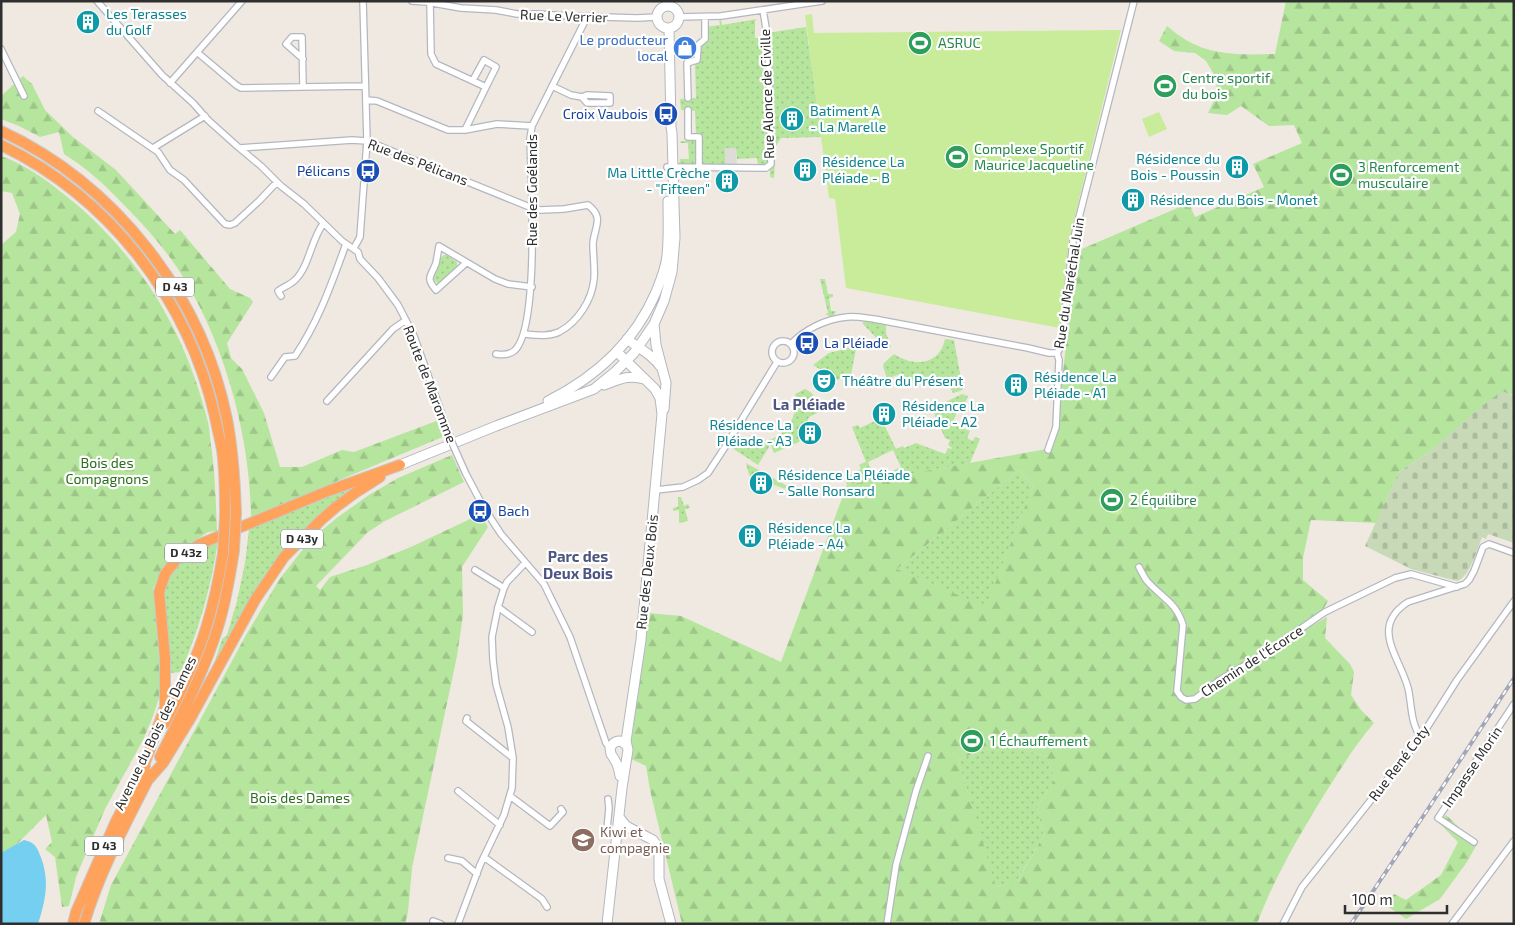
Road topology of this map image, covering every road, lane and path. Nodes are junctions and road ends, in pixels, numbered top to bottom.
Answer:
1 (97, 1) edge
2 (242, 1) edge
3 (363, 1) edge
4 (412, 1) edge
5 (822, 1) edge
6 (1134, 1) edge
7 (430, 3) junction
8 (670, 4) edge
9 (763, 10) junction
10 (586, 17) junction
11 (658, 17) junction
12 (678, 17) junction
13 (705, 17) junction
14 (669, 28) junction
15 (1, 48) edge
16 (198, 53) junction
17 (303, 59) dead end
18 (473, 80) junction
19 (170, 83) junction
20 (303, 86) junction
21 (365, 86) junction
22 (552, 86) junction
23 (486, 87) junction
24 (24, 96) dead end
25 (582, 97) dead end
26 (688, 98) dead end
27 (366, 100) junction
28 (688, 110) dead end
29 (98, 111) dead end
30 (206, 116) junction
31 (532, 126) junction
32 (464, 130) junction
33 (1, 131) edge
34 (367, 141) junction
35 (1, 145) edge
36 (153, 148) junction
37 (240, 148) junction
38 (672, 167) junction
39 (699, 167) junction
40 (277, 182) junction
41 (532, 208) junction
42 (323, 224) junction
43 (346, 244) junction
44 (354, 248) junction
45 (466, 263) junction
46 (532, 287) junction
47 (280, 296) dead end
48 (406, 320) junction
49 (654, 324) junction
50 (524, 334) junction
51 (627, 339) junction
52 (791, 344) junction
53 (638, 348) junction
54 (617, 352) junction
55 (1056, 352) junction
56 (496, 354) dead end
57 (627, 361) junction
58 (777, 362) junction
59 (662, 369) junction
60 (271, 377) dead end
61 (648, 380) junction
62 (594, 389) junction
63 (327, 401) dead end
64 (662, 414) junction
65 (496, 426) junction
66 (1048, 450) dead end
67 (400, 465) junction
68 (656, 490) junction
69 (1514, 553) edge
70 (525, 562) junction
71 (1138, 567) dead end
72 (476, 570) dead end
73 (1457, 587) junction
74 (504, 588) junction
75 (1514, 601) edge
76 (498, 607) junction
77 (532, 632) dead end
78 (1514, 704) edge
79 (467, 718) dead end
80 (1420, 736) junction
81 (618, 744) junction
82 (626, 756) junction
83 (928, 756) dead end
84 (512, 758) junction
85 (615, 758) junction
86 (145, 775) junction
87 (622, 788) junction
88 (458, 791) dead end
89 (510, 796) junction
90 (608, 799) dead end
91 (561, 809) dead end
92 (619, 817) junction
93 (500, 824) junction
94 (617, 831) junction
95 (1514, 841) edge
96 (1474, 842) dead end
97 (484, 857) junction
98 (448, 858) dead end
99 (477, 874) junction
100 (547, 907) dead end
101 (433, 922) dead end
102 (73, 924) edge
103 (84, 924) edge
104 (441, 924) edge
105 (458, 924) edge
106 (607, 924) edge
107 (670, 924) edge
108 (887, 924) edge
109 (1283, 924) edge
110 (1452, 924) edge

1 - 19 street, Route de Maromme
2 - 16 street
3 - 21 street
4 - 7 street, Rue Le Verrier
5 - 9 street
6 - 55 street, Rue du Maréchal Juin
7 - 10 street, Rue Le Verrier
7 - 18 street
8 - 11 street
8 - 12 street
9 - 13 street
9 - 39 street, Rue Alonce de Civille
10 - 11 street, Rue Le Verrier
10 - 22 street, Rue des Goélands
11 - 14 street
12 - 13 street
12 - 14 street
13 - 26 street
14 - 38 street
15 - 24 street
16 - 19 street
16 - 20 street
17 - 20 street
18 - 23 street
18 - 23 street
19 - 30 street, Route de Maromme
20 - 21 street
21 - 27 street
22 - 25 street
22 - 31 street, Rue des Goélands
23 - 32 street
27 - 32 street
27 - 34 street
28 - 39 street
29 - 36 street
30 - 36 street
30 - 37 street, Route de Maromme
31 - 32 street
31 - 41 street, Rue des Goélands
33 - 86 highway, Avenue du Bois des Dames / D 43, bridge
34 - 37 street, Rue des Pélicans
34 - 41 street, Rue des Pélicans
34 - 44 street
35 - 86 highway, Avenue du Bois des Dames / D 43, bridge
36 - 40 street
37 - 40 street, Route de Maromme
38 - 39 street, Rue Alonce de Civille
38 - 49 street, D 43y
38 - 51 street
40 - 42 street, Route de Maromme
41 - 46 street, Rue des Goélands
41 - 50 street, Rue des Pélicans
42 - 43 street, Route de Maromme
42 - 47 street
43 - 44 street, Route de Maromme
43 - 60 street
44 - 48 street, Route de Maromme
45 - 45 street
45 - 46 street
46 - 50 street, Rue des Goélands
48 - 63 street
48 - 70 street, Route de Maromme, bridge
49 - 53 street, D 43y
49 - 59 street, Rue des Deux Bois
50 - 56 street, Rue des Goélands
51 - 53 street
51 - 54 street
52 - 55 street
52 - 58 street
52 - 58 street
53 - 57 street, D 43y
53 - 59 street
54 - 57 street, Rue des Deux Bois
54 - 65 street
55 - 66 street, Rue du Maréchal Juin
57 - 61 street, Rue des Deux Bois
57 - 62 street, D 43y
58 - 68 street
59 - 64 street, Rue des Deux Bois
61 - 62 street
61 - 64 street, Rue des Deux Bois
62 - 65 street, D 43y
64 - 68 street, Rue des Deux Bois
65 - 67 street, D 43y
67 - 86 highway, D 43y
67 - 86 highway, D 43z
68 - 81 street, Rue des Deux Bois
69 - 73 street
70 - 74 street
70 - 81 street, Route de Maromme
71 - 73 street, Chemin de l'Écorce
72 - 74 street
73 - 80 street
74 - 76 street
75 - 80 street, Rue René Coty
76 - 77 street
76 - 84 street
78 - 96 street, Impasse Morin
79 - 84 street
80 - 109 street, Rue René Coty
81 - 82 street
81 - 85 street
82 - 85 street
82 - 87 street
83 - 108 street
84 - 89 street
85 - 87 street
86 - 102 highway, Avenue du Bois des Dames / D 43
86 - 103 highway, Avenue du Bois des Dames / D 43
87 - 92 street
88 - 93 street
89 - 91 street
89 - 93 street
90 - 94 street
92 - 94 street
92 - 107 street
93 - 97 street
94 - 106 street
95 - 110 street
97 - 99 street
97 - 100 street
98 - 99 street
99 - 105 street
101 - 104 street

